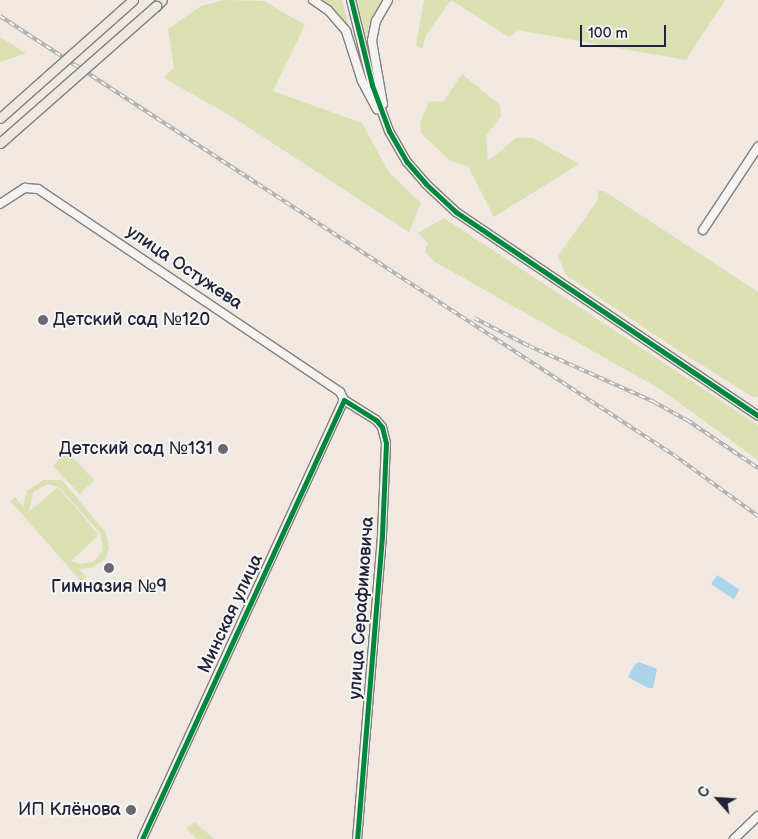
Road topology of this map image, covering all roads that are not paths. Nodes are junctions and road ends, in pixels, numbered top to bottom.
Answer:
1 (133, 0) edge
2 (313, 0) edge
3 (351, 0) edge
4 (388, 0) edge
5 (161, 2) edge
6 (0, 118) edge
7 (389, 131) junction
8 (0, 143) edge
9 (758, 148) edge
10 (0, 204) edge
11 (703, 230) dead end
12 (344, 400) junction
13 (758, 416) edge
14 (758, 816) edge
15 (142, 839) edge
16 (357, 839) edge
17 (734, 839) edge

1 - 6 main road, bridge
2 - 7 street
3 - 7 street
4 - 7 street
5 - 8 main road, bridge
7 - 13 street
9 - 11 street
10 - 12 street, улица Остужева
12 - 15 street, Минская улица
12 - 16 street, улица Серафимовича
14 - 17 street

